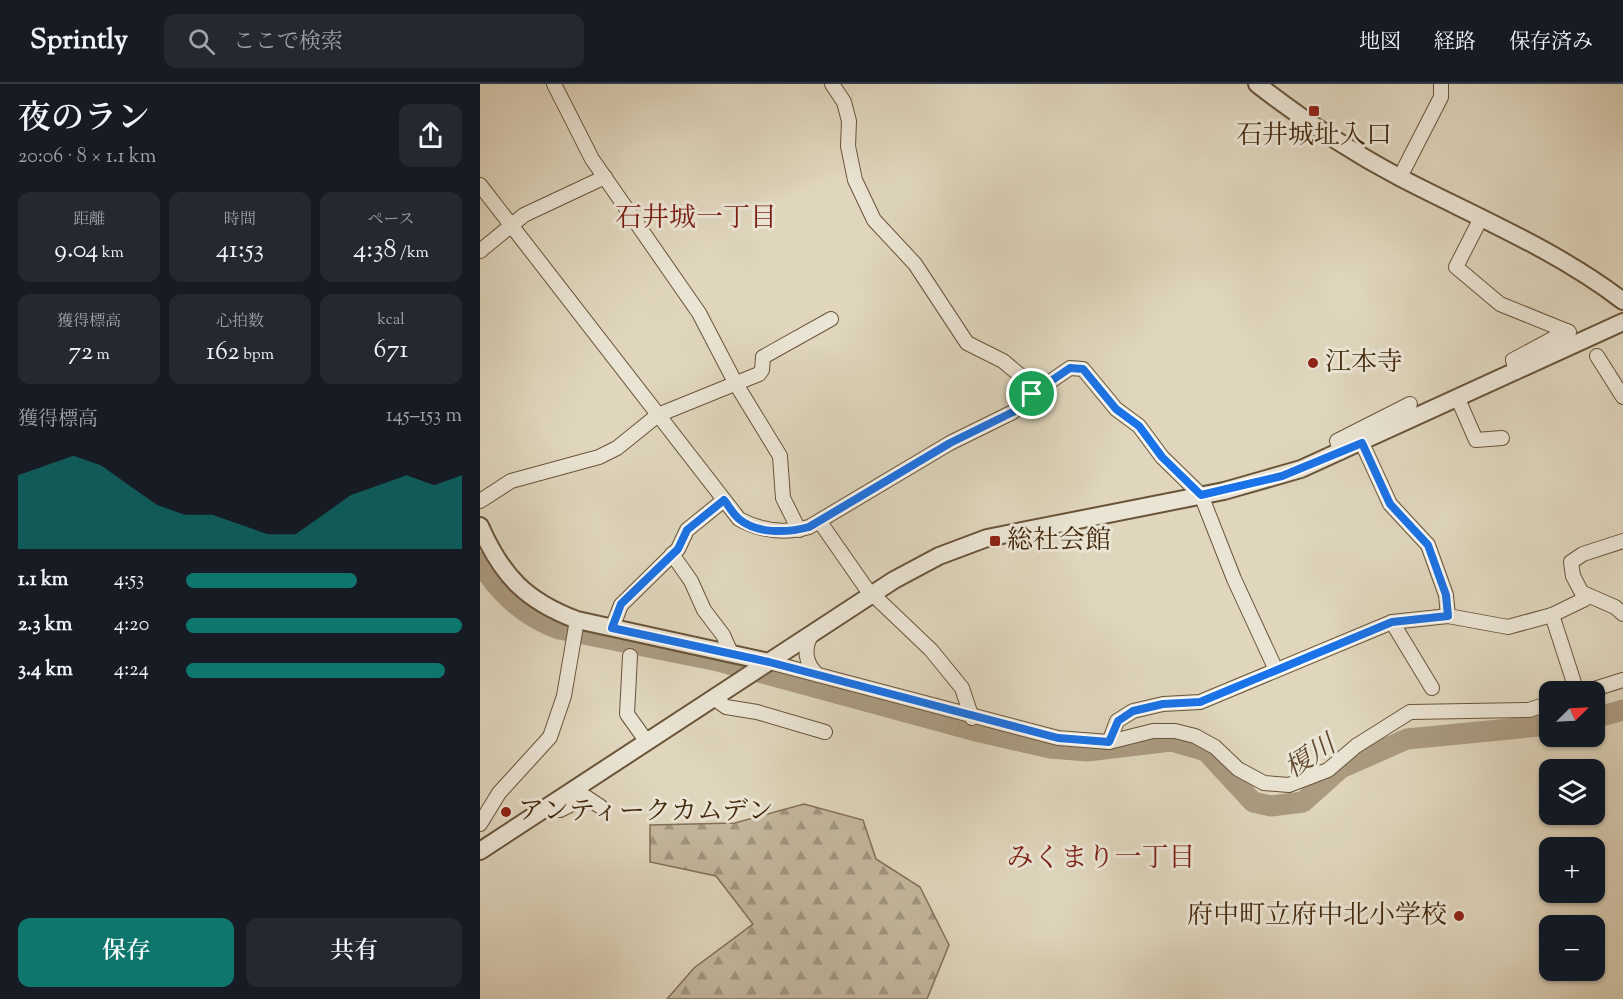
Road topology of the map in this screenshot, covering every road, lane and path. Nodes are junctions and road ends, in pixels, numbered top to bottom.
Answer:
1 (554, 84) edge
2 (832, 84) edge
3 (1257, 84) edge
4 (1441, 84) edge
5 (605, 177) junction
6 (1400, 177) junction
7 (480, 185) edge
8 (1481, 219) junction
9 (510, 224) junction
10 (480, 251) edge
11 (1623, 301) edge
12 (831, 319) dead end
13 (1623, 322) edge
14 (1597, 356) dead end
15 (1516, 372) junction
16 (736, 384) junction
17 (1032, 394) junction
18 (1623, 397) edge
19 (1458, 399) junction
20 (1410, 404) dead end
21 (658, 415) junction
22 (1502, 438) dead end
23 (1362, 443) junction
24 (1341, 452) junction
25 (1201, 495) junction
26 (724, 500) junction
27 (480, 501) edge
28 (820, 522) junction
29 (480, 526) edge
30 (799, 530) junction
31 (1623, 541) edge
32 (485, 554) edge
33 (672, 554) junction
34 (1583, 593) junction
35 (873, 594) junction
36 (1623, 614) edge
37 (1552, 615) junction
38 (1448, 616) junction
39 (577, 620) junction
40 (1392, 622) junction
41 (612, 628) junction
42 (812, 634) junction
43 (731, 652) junction
44 (630, 656) dead end
45 (766, 664) junction
46 (1276, 670) junction
47 (818, 675) junction
48 (1623, 680) edge
49 (1573, 681) edge
50 (1605, 686) edge
51 (1432, 688) dead end
52 (714, 698) junction
53 (1539, 707) edge
54 (972, 718) junction
55 (825, 732) dead end
56 (647, 742) junction
57 (1109, 742) junction
58 (551, 804) junction
59 (601, 807) dead end
60 (480, 824) edge
61 (480, 850) edge

1 - 5 street
2 - 17 street
3 - 6 street
4 - 6 street
5 - 9 street
5 - 16 street
6 - 8 street
7 - 9 street
8 - 11 street
8 - 15 street
9 - 10 street
9 - 21 street
12 - 16 street
13 - 15 street
14 - 18 street
15 - 19 street
16 - 21 street
16 - 30 street
17 - 25 street
17 - 28 street
19 - 22 street
19 - 23 street
20 - 24 street
21 - 26 street
21 - 27 street
23 - 24 street
23 - 38 street
24 - 25 street
25 - 35 street
25 - 46 street
26 - 30 street
26 - 33 street
28 - 30 street
28 - 35 street
29 - 32 street
31 - 34 street
32 - 39 street
33 - 41 street
33 - 43 street
34 - 36 street
34 - 37 street
35 - 42 street
35 - 54 street
37 - 38 street
37 - 49 street
38 - 40 street
39 - 41 street
39 - 60 street
40 - 46 street
40 - 51 street
41 - 43 street
42 - 45 street
42 - 47 street
43 - 45 street
44 - 56 street
45 - 47 street
45 - 52 street
46 - 57 street
47 - 54 street
48 - 50 street
52 - 55 street
52 - 56 street
53 - 57 street
54 - 57 street
56 - 58 street
58 - 59 street
58 - 61 street

